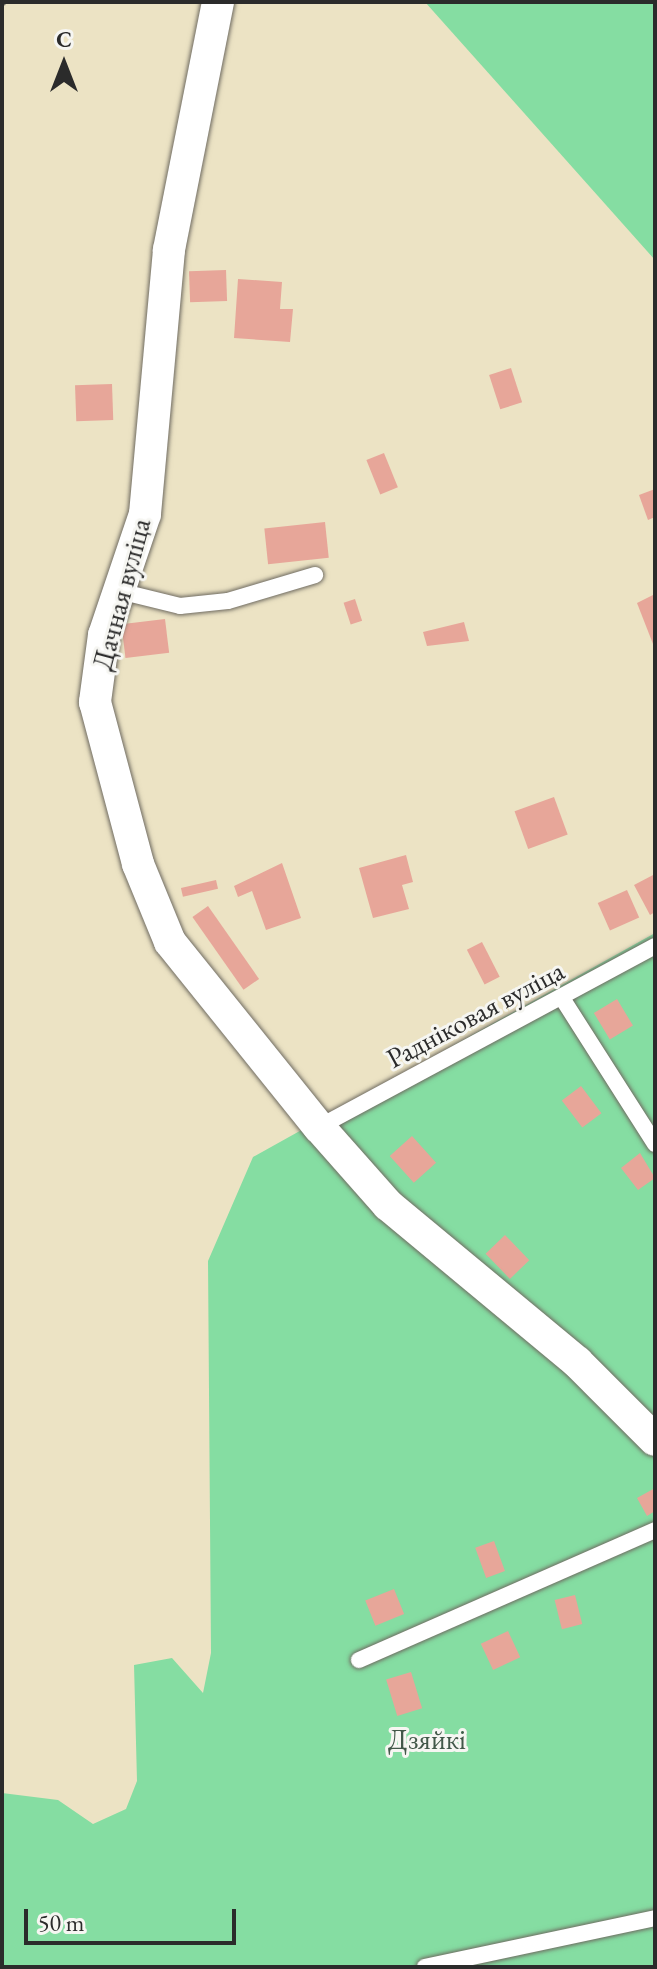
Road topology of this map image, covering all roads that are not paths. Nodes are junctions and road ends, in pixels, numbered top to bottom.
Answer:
1 (218, 2) edge
2 (315, 575) dead end
3 (119, 591) junction
4 (655, 946) edge
5 (562, 998) junction
6 (319, 1127) junction
7 (655, 1144) edge
8 (655, 1440) edge
9 (655, 1530) edge
10 (359, 1660) dead end
11 (655, 1918) edge
12 (425, 1967) edge

1 - 3 street, Дачная вуліца
2 - 3 lane
3 - 6 street, Дачная вуліца
4 - 5 lane, Радніковая вуліца
5 - 6 lane, Радніковая вуліца
5 - 7 lane
6 - 8 street, Дачная вуліца
9 - 10 lane
11 - 12 lane

